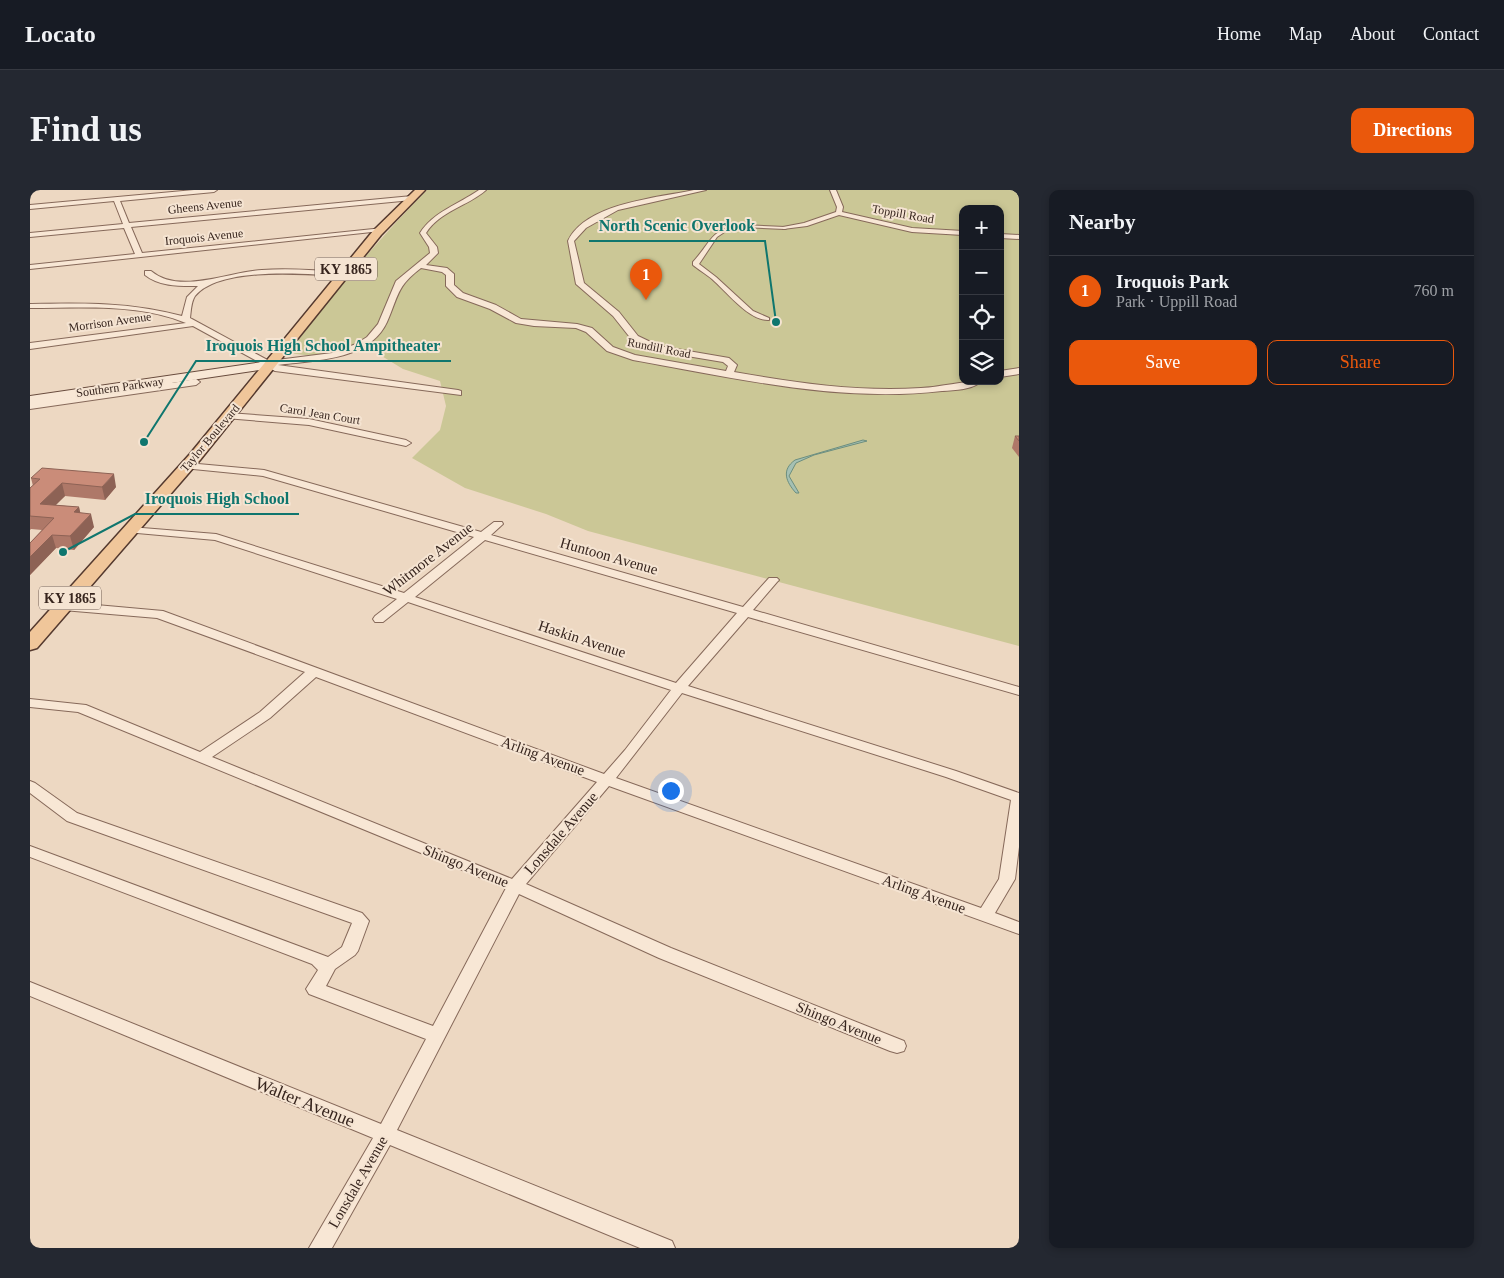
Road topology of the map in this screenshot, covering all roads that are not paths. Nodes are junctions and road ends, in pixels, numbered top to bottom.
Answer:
1 (214, 190) edge
2 (483, 190) edge
3 (703, 190) edge
4 (833, 190) edge
5 (416, 194) edge
6 (116, 199) junction
7 (30, 207) edge
8 (839, 213) junction
9 (126, 225) junction
10 (785, 228) joint
11 (381, 229) junction
12 (959, 234) edge
13 (30, 235) edge
14 (1004, 236) edge
15 (1019, 237) edge
16 (139, 255) junction
17 (422, 266) junction
18 (30, 268) edge
19 (148, 273) dead end
20 (342, 274) junction
21 (208, 284) junction
22 (30, 306) edge
23 (767, 319) dead end
24 (190, 322) junction
25 (30, 346) edge
26 (269, 365) junction
27 (1019, 372) edge
28 (729, 373) junction
29 (1004, 374) edge
30 (196, 382) dead end
31 (168, 383) junction
32 (968, 385) edge
33 (458, 393) dead end
34 (30, 400) edge
35 (30, 406) edge
36 (228, 416) junction
37 (406, 442) dead end
38 (187, 466) junction
39 (498, 524) dead end
40 (130, 530) junction
41 (483, 536) junction
42 (773, 580) dead end
43 (404, 598) junction
44 (63, 606) junction
45 (745, 612) junction
46 (379, 619) dead end
47 (30, 644) edge
48 (314, 671) junction
49 (679, 688) junction
50 (1019, 691) edge
51 (30, 703) edge
52 (202, 757) junction
53 (607, 780) junction
54 (30, 786) edge
55 (1019, 799) edge
56 (30, 851) edge
57 (515, 886) junction
58 (986, 916) junction
59 (1019, 928) edge
60 (326, 967) junction
61 (30, 989) edge
62 (436, 1035) junction
63 (897, 1046) dead end
64 (385, 1135) junction
65 (320, 1248) edge
66 (664, 1248) edge

1 - 6 street
2 - 17 street
3 - 28 street
4 - 8 street
5 - 9 street, Gheens Avenue
5 - 11 main road, KY 1865
6 - 7 street
6 - 9 street
8 - 10 street
8 - 12 street, Toppill Road
9 - 13 street, Gheens Avenue
9 - 16 street
10 - 23 street
11 - 16 street, Iroquois Avenue
11 - 20 main road, KY 1865
14 - 15 street
16 - 18 street, Iroquois Avenue
17 - 26 street
17 - 28 street, Rundill Road
19 - 21 street
20 - 21 street
20 - 26 main road, KY 1865
21 - 24 street
22 - 24 street
24 - 25 street, Morrison Avenue
24 - 26 street
26 - 31 main road, Southern Parkway
26 - 33 street
26 - 36 main road, Taylor Boulevard / KY 1865
27 - 29 street
28 - 32 street, Rundill Road
30 - 31 street
31 - 34 main road, Southern Parkway
31 - 35 street
36 - 37 street, Carol Jean Court
36 - 38 main road, Taylor Boulevard / KY 1865
38 - 40 main road, Taylor Boulevard / KY 1865
38 - 41 street, Huntoon Avenue
39 - 41 street, Whitmore Avenue
40 - 43 street, Haskin Avenue
40 - 44 main road, Taylor Boulevard / KY 1865
41 - 43 street, Whitmore Avenue
41 - 45 street, Huntoon Avenue
42 - 45 street, Lonsdale Avenue
43 - 46 street, Whitmore Avenue
43 - 49 street, Haskin Avenue
44 - 47 main road, Taylor Boulevard / KY 1865
44 - 48 street, Arling Avenue
45 - 49 street, Lonsdale Avenue
45 - 50 street, Huntoon Avenue
48 - 52 street
48 - 53 street, Arling Avenue
49 - 53 street, Lonsdale Avenue
49 - 55 street, Haskin Avenue
51 - 52 street, Shingo Avenue
52 - 57 street, Shingo Avenue
53 - 57 street, Lonsdale Avenue
53 - 58 street, Arling Avenue
54 - 60 street
55 - 58 street
56 - 60 street
57 - 62 street, Lonsdale Avenue
57 - 63 street, Shingo Avenue
58 - 59 street, Arling Avenue
60 - 62 street
61 - 64 street, Walter Avenue
62 - 64 street, Lonsdale Avenue
64 - 65 street, Lonsdale Avenue
64 - 66 street, Walter Avenue

